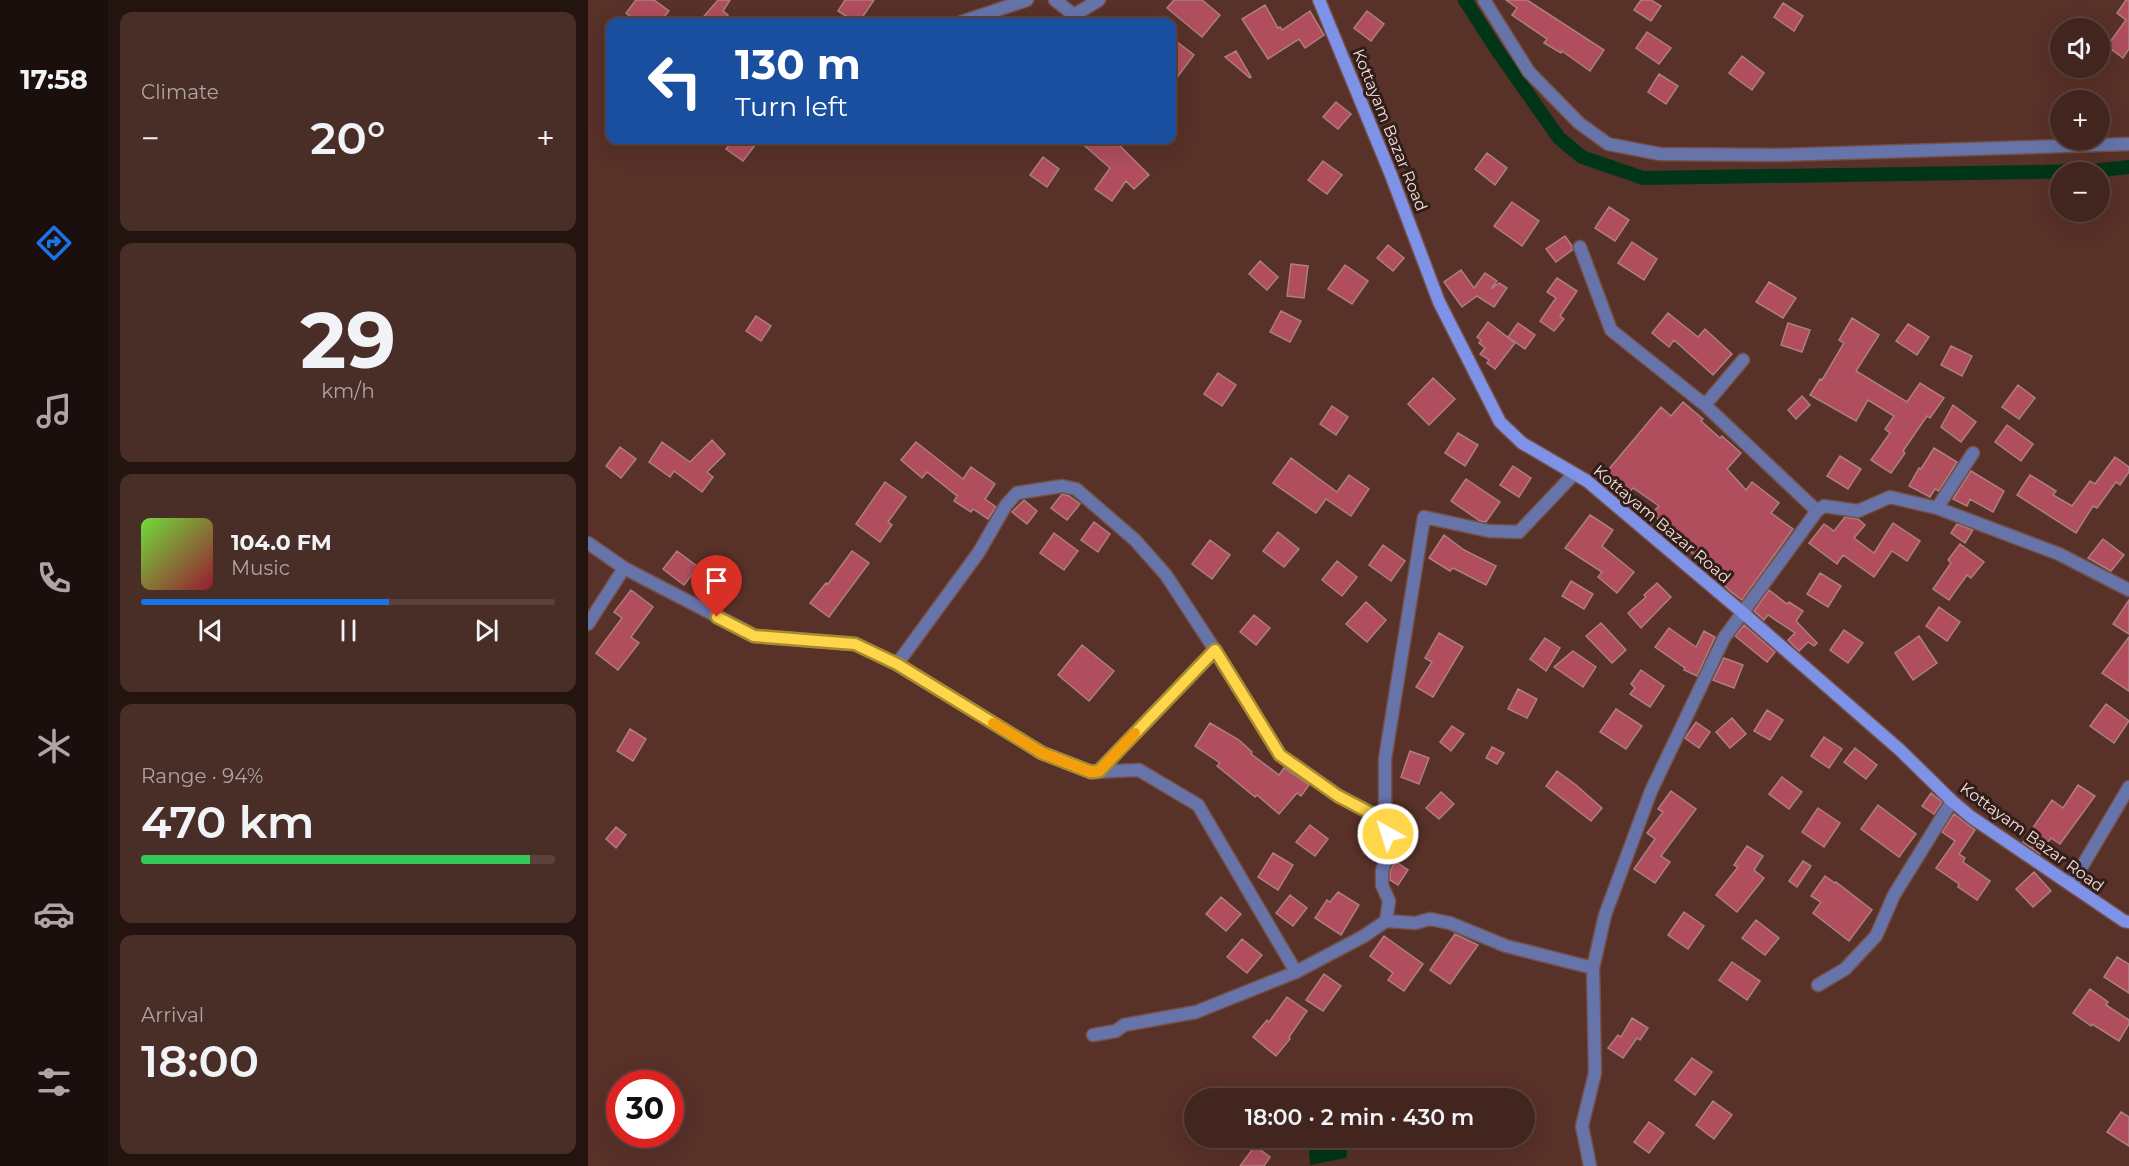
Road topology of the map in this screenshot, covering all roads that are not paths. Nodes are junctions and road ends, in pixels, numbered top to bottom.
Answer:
1 (1027, 0) edge
2 (1054, 0) edge
3 (1099, 0) edge
4 (1319, 0) edge
5 (1484, 0) edge
6 (973, 18) edge
7 (2129, 144) edge
8 (1580, 247) dead end
9 (1743, 360) dead end
10 (1705, 405) junction
11 (1973, 453) dead end
12 (1574, 474) junction
13 (1937, 508) junction
14 (1817, 511) junction
15 (588, 543) edge
16 (624, 568) junction
17 (2129, 590) edge
18 (1742, 612) junction
19 (588, 624) edge
20 (1215, 650) junction
21 (897, 664) junction
22 (1099, 771) junction
23 (2129, 787) edge
24 (1952, 801) junction
25 (1386, 821) junction
26 (2071, 885) junction
27 (1386, 921) junction
28 (2129, 922) edge
29 (1593, 968) junction
30 (1296, 972) junction
31 (1818, 985) dead end
32 (1093, 1035) dead end
33 (1590, 1166) edge

1 - 6 street
2 - 3 street
4 - 12 main road, Kottayam Bazar Road
5 - 7 street
8 - 10 street
9 - 10 street
10 - 14 street
11 - 13 street
12 - 18 main road, Kottayam Bazar Road
12 - 25 street
13 - 14 street
13 - 17 street
14 - 18 street
15 - 16 street
16 - 19 street
16 - 21 street
18 - 24 main road, Kottayam Bazar Road
18 - 29 street
20 - 21 street
20 - 22 street
20 - 25 street
21 - 22 street
22 - 30 street
23 - 26 street
24 - 26 main road, Kottayam Bazar Road
24 - 31 street
25 - 27 street
26 - 28 main road, Kottayam Bazar Road
27 - 29 street
27 - 30 street
29 - 33 street
30 - 32 street

